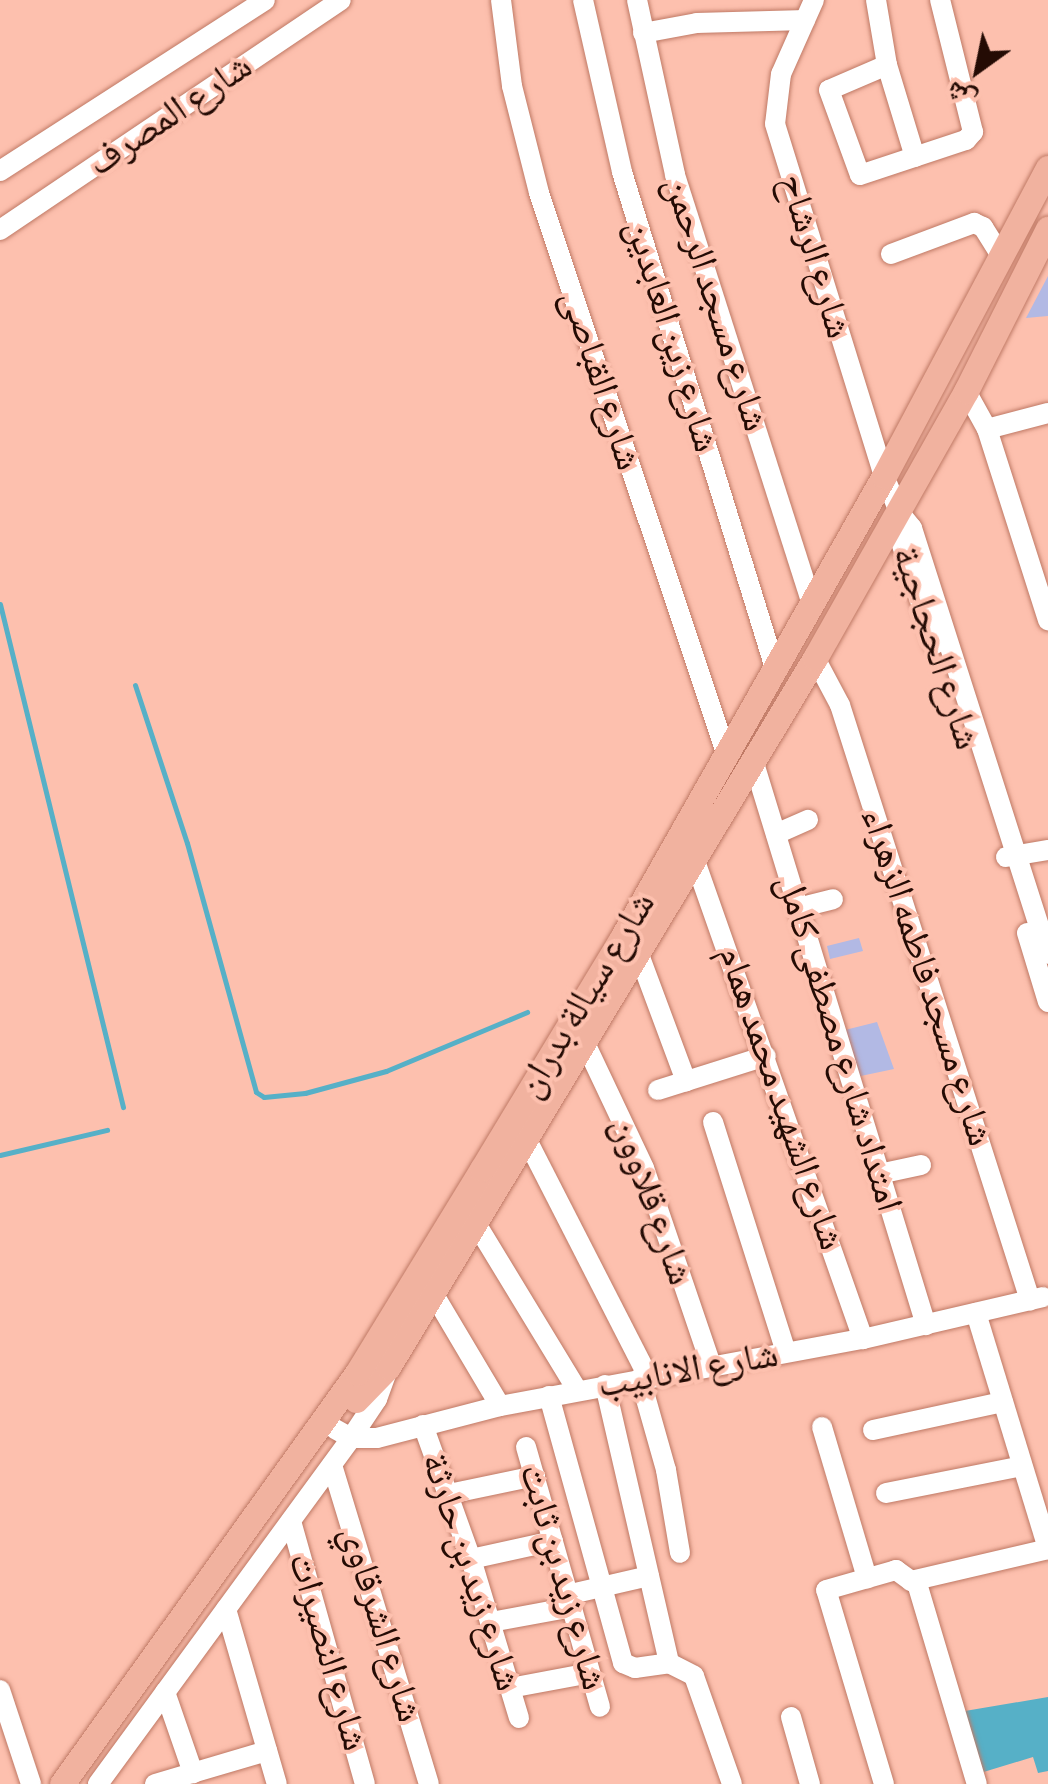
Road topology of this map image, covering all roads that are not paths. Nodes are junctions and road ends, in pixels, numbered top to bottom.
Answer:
1 (265, 0) edge
2 (341, 0) edge
3 (500, 0) edge
4 (583, 0) edge
5 (637, 0) edge
6 (876, 0) edge
7 (940, 0) edge
8 (809, 10) edge
9 (644, 33) junction
10 (888, 65) junction
11 (915, 156) junction
12 (1048, 168) edge
13 (0, 171) edge
14 (1048, 229) edge
15 (0, 230) edge
16 (891, 254) dead end
17 (1002, 258) junction
18 (966, 391) junction
19 (1048, 413) edge
20 (987, 429) junction
21 (884, 476) junction
22 (899, 512) junction
23 (812, 603) junction
24 (1048, 620) edge
25 (815, 658) junction
26 (774, 668) junction
27 (726, 753) junction
28 (753, 760) junction
29 (808, 820) dead end
30 (776, 834) junction
31 (1048, 850) edge
32 (1010, 857) junction
33 (694, 858) junction
34 (833, 899) dead end
35 (798, 908) junction
36 (1047, 946) edge
37 (638, 952) junction
38 (1048, 1002) edge
39 (584, 1041) junction
40 (766, 1056) junction
41 (686, 1081) junction
42 (658, 1090) dead end
43 (713, 1122) dead end
44 (526, 1138) junction
45 (922, 1164) dead end
46 (493, 1172) junction
47 (879, 1174) junction
48 (475, 1222) junction
49 (432, 1293) junction
50 (1043, 1299) edge
51 (976, 1314) junction
52 (926, 1325) junction
53 (864, 1340) junction
54 (786, 1352) junction
55 (711, 1365) junction
56 (644, 1377) junction
57 (605, 1384) junction
58 (578, 1390) junction
59 (549, 1396) junction
60 (1003, 1402) junction
61 (500, 1406) junction
62 (423, 1425) junction
63 (822, 1427) dead end
64 (873, 1430) dead end
65 (343, 1434) junction
66 (526, 1447) dead end
67 (332, 1465) junction
68 (1022, 1466) junction
69 (535, 1476) junction
70 (886, 1493) dead end
71 (449, 1494) junction
72 (291, 1520) junction
73 (553, 1541) junction
74 (1048, 1549) edge
75 (680, 1553) dead end
76 (470, 1559) junction
77 (649, 1576) junction
78 (867, 1578) junction
79 (916, 1580) junction
80 (602, 1586) junction
81 (571, 1601) junction
82 (226, 1609) junction
83 (490, 1622) junction
84 (669, 1663) junction
85 (590, 1673) junction
86 (510, 1688) junction
87 (0, 1690) edge
88 (165, 1692) junction
89 (600, 1707) dead end
90 (791, 1717) dead end
91 (519, 1718) dead end
92 (268, 1751) junction
93 (184, 1778) edge
94 (30, 1784) edge
95 (62, 1784) edge
96 (77, 1784) edge
97 (98, 1784) edge
98 (155, 1784) edge
99 (277, 1784) edge
100 (365, 1784) edge
101 (429, 1784) edge
102 (732, 1784) edge
103 (810, 1784) edge
104 (884, 1784) edge
105 (976, 1784) edge

1 - 13 street, شارع المصرف
2 - 15 street, شارع المصرف
3 - 27 street, شارع القباصى
4 - 26 street, شارع زين العابدين
5 - 9 street, شارع مسجد الرحمن
6 - 10 street
7 - 11 street
8 - 9 street
8 - 21 street, شارع الرشاح
9 - 23 street, شارع مسجد الرحمن
10 - 11 street
10 - 11 street
12 - 17 main road, شارع سيالة بدران
14 - 18 main road, شارع سيالة بدران
16 - 17 street
17 - 21 main road, شارع سيالة بدران
18 - 20 street
18 - 22 main road, شارع سيالة بدران
19 - 20 street
20 - 24 street
21 - 22 street, شارع الرشاح
21 - 23 main road, شارع سيالة بدران
22 - 25 main road, شارع سيالة بدران
22 - 32 street, شارع الحجاجية
23 - 26 main road, شارع سيالة بدران
25 - 28 main road, شارع سيالة بدران
25 - 50 street, شارع مسجد فاطمه الزهراء
26 - 27 main road, شارع سيالة بدران
27 - 46 main road, شارع سيالة بدران
28 - 30 street, امتداد شارع مصطفى كامل
28 - 33 main road, شارع سيالة بدران
29 - 30 street
30 - 35 street, امتداد شارع مصطفى كامل
31 - 32 street
32 - 36 street, شارع الحجاجية
32 - 38 street, شارع الحجاجية
33 - 37 main road, شارع سيالة بدران
33 - 40 street, شارع الشهيد محمد همام
34 - 35 street
35 - 47 street, امتداد شارع مصطفى كامل
37 - 39 main road, شارع سيالة بدران
37 - 41 street
39 - 44 main road, شارع سيالة بدران
39 - 55 street, شارع قلاوون
40 - 41 street
40 - 53 street, شارع الشهيد محمد همام
41 - 42 street
43 - 54 street
44 - 46 main road, شارع سيالة بدران
44 - 56 street
45 - 47 street
46 - 48 main road, شارع سيالة بدران
46 - 95 main road, شارع سيالة بدران
47 - 52 street, امتداد شارع مصطفى كامل
48 - 49 main road, شارع سيالة بدران
48 - 58 street
49 - 61 street
49 - 65 main road, شارع سيالة بدران
50 - 51 street, شارع الانابيب
51 - 52 street, شارع الانابيب
51 - 60 street
52 - 53 street, شارع الانابيب
53 - 54 street, شارع الانابيب
54 - 55 street, شارع الانابيب
55 - 56 street, شارع الانابيب
56 - 57 street, شارع الانابيب
56 - 75 street
57 - 58 street, شارع الانابيب
57 - 77 street
58 - 59 street, شارع الانابيب
59 - 61 street, شارع الانابيب
59 - 80 street
60 - 64 street
60 - 68 street
61 - 62 street, شارع الانابيب
62 - 65 street, شارع الانابيب
62 - 71 street, شارع زيد بن حارثة
63 - 78 street
65 - 67 street, شارع سيالة بدران
65 - 96 main road, شارع سيالة بدران
66 - 69 street, شارع زيد بن ثابت
67 - 72 street, شارع سيالة بدران
67 - 101 street, شارع الشرقاوي
68 - 70 street
68 - 74 street
69 - 71 street
69 - 73 street, شارع زيد بن ثابت
71 - 76 street, شارع زيد بن حارثة
72 - 82 street, شارع سيالة بدران
72 - 100 street, شارع النصيرات
73 - 76 street
73 - 81 street, شارع زيد بن ثابت
74 - 79 street
76 - 83 street, شارع زيد بن حارثة
77 - 80 street
77 - 84 street
78 - 79 street
78 - 104 street
79 - 105 street
80 - 81 street
80 - 84 street
81 - 83 street
81 - 85 street, شارع زيد بن ثابت
82 - 88 street, شارع سيالة بدران
82 - 92 street
83 - 86 street, شارع زيد بن حارثة
84 - 102 street
85 - 86 street
85 - 89 street, شارع زيد بن ثابت
86 - 91 street, شارع زيد بن حارثة
87 - 94 street
88 - 93 street
88 - 97 street, شارع سيالة بدران
90 - 103 street
92 - 93 street
92 - 99 street
93 - 98 street

